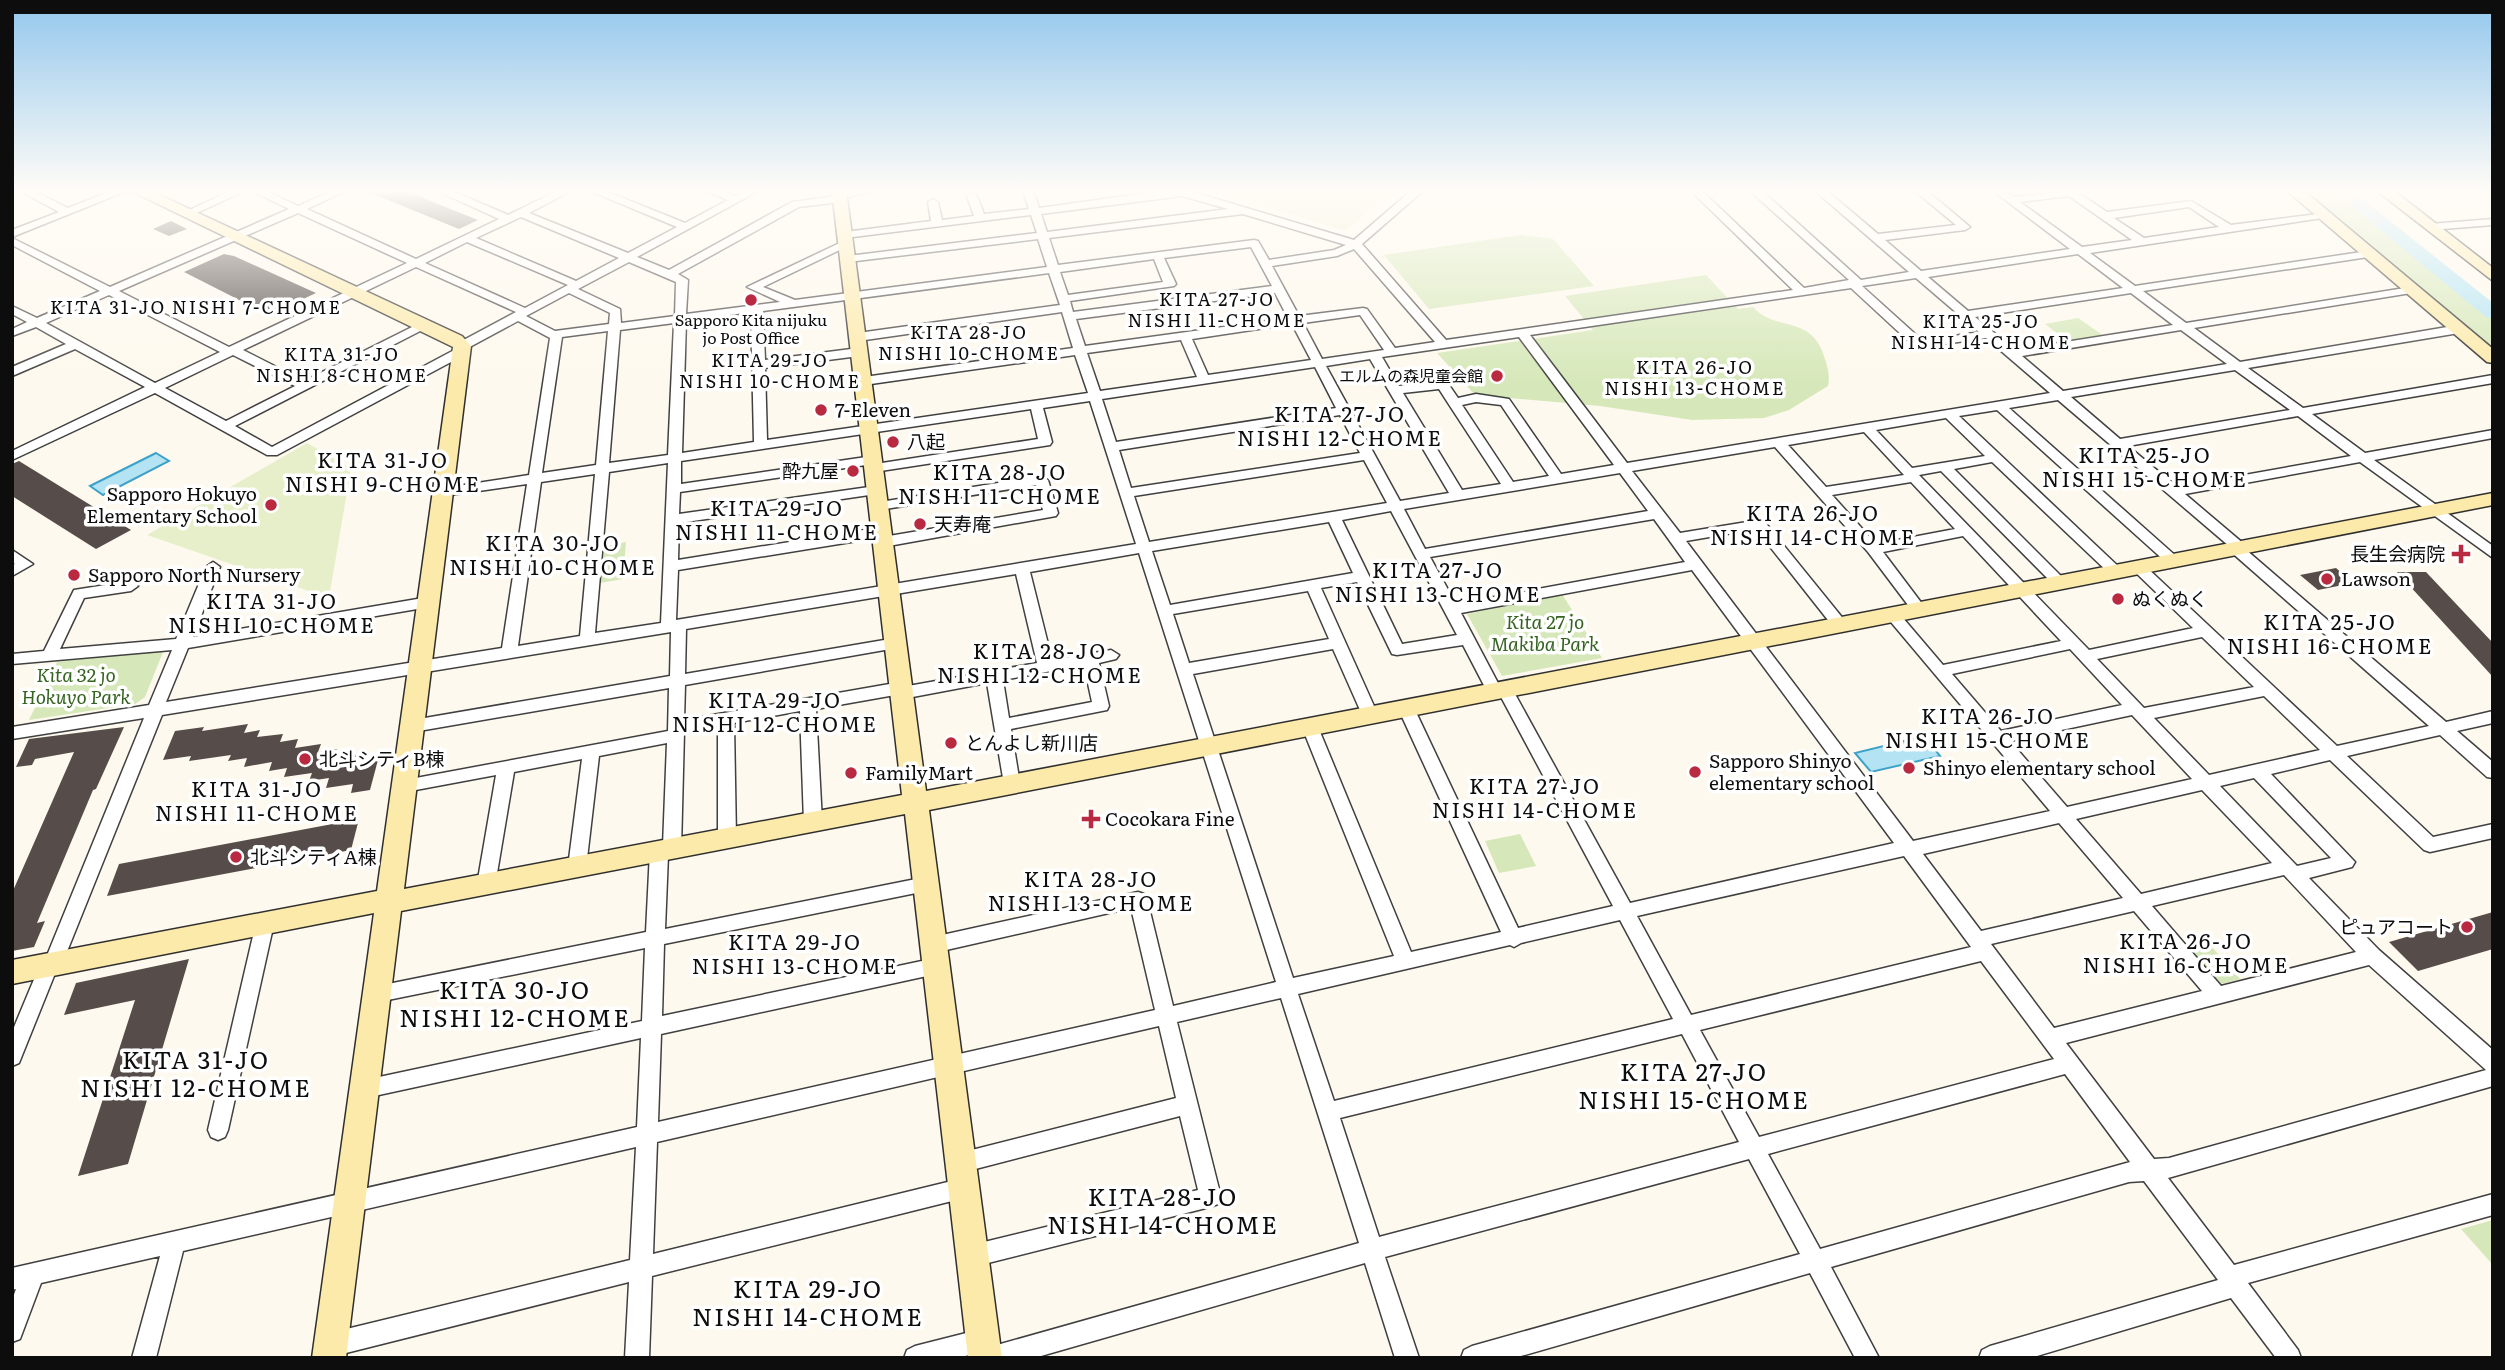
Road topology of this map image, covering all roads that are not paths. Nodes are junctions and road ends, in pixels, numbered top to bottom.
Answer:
1 (38, 254) edge
2 (196, 254) edge
3 (272, 254) edge
4 (396, 254) edge
5 (436, 254) edge
6 (501, 254) edge
7 (621, 254) edge
8 (636, 254) edge
9 (706, 254) edge
10 (828, 254) edge
11 (847, 254) edge
12 (1048, 254) edge
13 (1173, 254) edge
14 (1260, 254) edge
15 (1331, 254) edge
16 (1365, 254) edge
17 (1763, 254) edge
18 (1823, 254) edge
19 (1894, 254) edge
20 (2052, 254) edge
21 (2084, 254) edge
22 (2368, 254) joint
23 (2465, 254) edge
24 (1158, 256) junction
25 (630, 257) junction
26 (416, 263) junction
27 (1265, 264) junction
28 (1054, 270) junction
29 (672, 273) junction
30 (1917, 274) junction
31 (2493, 276) edge
32 (1855, 283) junction
33 (573, 287) junction
34 (1278, 289) junction
35 (2133, 289) junction
36 (111, 290) junction
37 (1801, 290) junction
38 (2411, 290) junction
39 (354, 293) junction
40 (853, 296) junction
41 (796, 304) junction
42 (1066, 308) junction
43 (12, 309) edge
44 (757, 309) junction
45 (521, 314) junction
46 (1965, 315) junction
47 (680, 319) junction
48 (1294, 321) junction
49 (36, 322) junction
50 (424, 325) junction
51 (616, 327) junction
52 (2184, 327) junction
53 (2459, 329) junction
54 (12, 332) edge
55 (1522, 333) junction
56 (1988, 334) junction
57 (556, 335) junction
58 (1185, 336) junction
59 (76, 344) junction
60 (858, 344) junction
61 (1444, 345) junction
62 (462, 349) junction
63 (1079, 350) junction
64 (231, 351) junction
65 (1392, 352) junction
66 (2012, 354) junction
67 (1374, 355) junction
68 (2493, 358) edge
69 (1318, 363) junction
70 (758, 365) junction
71 (2238, 366) junction
72 (12, 372) edge
73 (2493, 379) edge
74 (1204, 380) junction
75 (864, 381) junction
76 (304, 386) junction
77 (155, 387) junction
78 (1395, 390) junction
79 (1094, 396) junction
80 (2061, 396) junction
81 (1454, 403) junction
82 (1036, 404) junction
83 (2000, 406) junction
84 (1342, 411) junction
85 (2299, 411) junction
86 (1949, 414) junction
87 (226, 426) junction
88 (1867, 428) junction
89 (869, 429) junction
90 (2493, 434) edge
91 (1778, 442) junction
92 (761, 444) junction
93 (2116, 444) junction
94 (1111, 447) junction
95 (12, 456) edge
96 (1367, 456) junction
97 (675, 457) junction
98 (2361, 457) junction
99 (1995, 458) junction
100 (1945, 467) junction
101 (604, 468) junction
102 (1621, 468) junction
103 (1912, 474) junction
104 (537, 478) junction
105 (1558, 479) junction
106 (875, 481) junction
107 (1510, 487) junction
108 (673, 489) junction
109 (444, 492) junction
110 (1822, 492) junction
111 (2174, 492) junction
112 (1126, 493) junction
113 (1458, 496) junction
114 (2493, 499) edge
115 (1396, 506) junction
116 (2434, 510) junction
117 (1655, 513) junction
118 (1333, 516) junction
119 (672, 520) junction
120 (1966, 531) junction
121 (883, 537) junction
122 (1674, 539) junction
123 (1144, 548) junction
124 (2237, 548) junction
125 (1872, 549) junction
126 (2493, 553) edge
127 (1421, 554) junction
128 (12, 555) edge
129 (2172, 560) junction
130 (1693, 565) junction
131 (671, 566) junction
132 (213, 567) dead end
133 (1022, 568) junction
134 (2127, 569) junction
135 (12, 571) edge
136 (1362, 576) junction
137 (2059, 582) junction
138 (1312, 584) junction
139 (131, 586) dead end
140 (889, 589) junction
141 (2023, 589) junction
142 (429, 602) junction
143 (1919, 609) junction
144 (1451, 610) junction
145 (1164, 611) junction
146 (1892, 615) junction
147 (1840, 625) junction
148 (674, 626) junction
149 (2204, 631) junction
150 (1466, 639) junction
151 (587, 640) junction
152 (1751, 642) junction
153 (896, 643) junction
154 (1338, 643) junction
155 (180, 644) junction
156 (2081, 650) junction
157 (509, 653) junction
158 (1111, 655) dead end
159 (48, 656) junction
160 (12, 659) edge
161 (1090, 659) junction
162 (1046, 666) junction
163 (421, 667) junction
164 (1183, 670) junction
165 (1940, 671) junction
166 (994, 676) junction
167 (677, 681) junction
168 (1499, 690) junction
169 (2267, 690) junction
170 (902, 691) junction
171 (808, 704) junction
172 (1406, 708) junction
173 (154, 709) junction
174 (2139, 711) junction
175 (1370, 715) junction
176 (2493, 717) edge
177 (726, 719) junction
178 (1003, 725) junction
179 (413, 726) junction
180 (1310, 727) junction
181 (2442, 728) junction
182 (676, 731) junction
183 (12, 733) edge
184 (1997, 738) junction
185 (1208, 746) junction
186 (2336, 752) junction
187 (591, 753) junction
188 (506, 768) junction
189 (2258, 770) junction
190 (2493, 772) edge
191 (2206, 782) junction
192 (1012, 784) junction
193 (405, 786) junction
194 (915, 803) junction
195 (2063, 815) junction
196 (813, 822) junction
197 (2493, 831) edge
198 (727, 838) junction
199 (1907, 849) junction
200 (666, 850) junction
201 (577, 867) junction
202 (2291, 871) junction
203 (926, 884) junction
204 (486, 885) junction
205 (390, 901) junction
206 (2136, 901) junction
207 (1624, 912) junction
208 (265, 923) junction
209 (655, 939) junction
210 (1514, 939) junction
211 (1980, 946) junction
212 (935, 956) junction
213 (2372, 956) junction
214 (1406, 963) junction
215 (51, 965) junction
216 (12, 972) edge
217 (1287, 990) junction
218 (378, 994) junction
219 (2217, 995) junction
220 (1167, 1018) junction
221 (1686, 1024) junction
222 (651, 1026) junction
223 (2049, 1038) junction
224 (12, 1057) edge
225 (2493, 1063) edge
226 (2068, 1064) junction
227 (949, 1067) junction
228 (2493, 1077) edge
229 (365, 1089) junction
230 (1186, 1105) junction
231 (1327, 1112) junction
232 (218, 1130) dead end
233 (647, 1136) junction
234 (1753, 1148) junction
235 (960, 1163) junction
236 (2149, 1170) junction
237 (964, 1188) junction
238 (349, 1203) junction
239 (2493, 1204) edge
240 (174, 1243) junction
241 (1372, 1250) junction
242 (972, 1256) junction
243 (1814, 1261) junction
244 (641, 1270) junction
245 (23, 1277) edge
246 (2232, 1282) junction
247 (12, 1331) edge
248 (330, 1351) edge
249 (987, 1352) edge
250 (145, 1358) edge
251 (637, 1358) edge
252 (915, 1358) edge
253 (1407, 1358) edge
254 (1472, 1358) edge
255 (1868, 1358) edge
256 (1990, 1358) edge
257 (2290, 1358) edge

1 - 36 street
2 - 36 street
3 - 39 street
4 - 26 street
5 - 26 street
6 - 33 street
7 - 25 street
8 - 25 street
9 - 29 street
10 - 41 street
11 - 40 street
12 - 28 street
13 - 24 street
14 - 27 street
15 - 27 street
16 - 61 street
17 - 37 street
18 - 32 street
19 - 30 street
20 - 30 street
21 - 35 street
22 - 35 street
22 - 38 street
23 - 31 street
24 - 28 street
24 - 42 street
25 - 29 street
25 - 33 street
26 - 39 street
26 - 45 street
27 - 34 street
28 - 40 street
28 - 42 street
29 - 47 street
30 - 32 street
30 - 46 street
32 - 37 street
32 - 56 street
33 - 45 street
33 - 51 street
34 - 42 street
34 - 48 street
35 - 46 street
35 - 52 street
36 - 49 street
36 - 64 street
37 - 55 street
38 - 52 street
38 - 53 street
39 - 50 street
39 - 64 street
40 - 41 street
40 - 60 street
41 - 44 street
42 - 60 street
42 - 63 street
43 - 49 street
44 - 47 street
44 - 70 street
45 - 57 street
45 - 62 street
46 - 56 street
47 - 51 street
47 - 97 street
48 - 58 street
48 - 65 street
48 - 69 street
49 - 54 street
49 - 59 street
50 - 62 street
50 - 76 street
51 - 57 street
51 - 101 street
52 - 66 street
52 - 71 street
53 - 68 street
53 - 71 street
55 - 61 street
55 - 102 street
56 - 66 street
57 - 104 street
58 - 63 street
58 - 74 street
59 - 72 street
59 - 77 street
60 - 70 street
60 - 75 street
61 - 65 street
62 - 87 street
62 - 109 street
63 - 75 street
63 - 79 street
64 - 76 street
64 - 77 street
65 - 67 street
66 - 80 street
67 - 69 street
67 - 78 street
69 - 74 street
69 - 84 street
70 - 92 street
71 - 80 street
71 - 85 street
73 - 85 street
74 - 79 street
75 - 89 street
76 - 87 street
77 - 87 street
77 - 95 street
78 - 81 street
78 - 113 street
79 - 82 street
79 - 94 street
80 - 83 street
80 - 93 street
81 - 105 street
81 - 107 street
82 - 89 street
82 - 106 street
83 - 86 street
83 - 129 street
84 - 94 street
84 - 96 street
85 - 93 street
85 - 98 street
86 - 88 street
86 - 99 street
88 - 91 street
88 - 103 street
89 - 92 street
89 - 106 street
90 - 98 street
91 - 102 street
91 - 110 street
92 - 97 street
93 - 111 street
94 - 112 street
96 - 112 street
96 - 115 street
97 - 101 street
97 - 108 street
98 - 111 street
98 - 116 street
99 - 100 street
99 - 134 street
100 - 103 street
100 - 137 street
101 - 104 street
101 - 151 street
102 - 105 street
102 - 117 street
103 - 110 street
103 - 120 street
104 - 109 street
104 - 157 street
105 - 107 street
106 - 108 street
106 - 119 street
106 - 121 street
106 - 121 street
107 - 113 street
108 - 119 street
109 - 142 street
110 - 125 street
111 - 124 street
112 - 123 street
113 - 115 street
114 - 116 street
115 - 118 street
115 - 127 street
116 - 124 street
116 - 126 street
117 - 122 street
117 - 127 street
118 - 123 street
118 - 136 street
119 - 131 street
120 - 125 street
120 - 141 street
121 - 131 street
121 - 140 street
122 - 130 street
122 - 147 street
123 - 133 street
123 - 145 street
124 - 129 street
124 - 181 street
125 - 143 street
127 - 144 street
128 - 135 street
129 - 134 street
130 - 144 street
130 - 152 street
131 - 148 street
132 - 155 street
133 - 140 street
133 - 162 street
134 - 137 street
134 - 149 street
136 - 138 street
136 - 150 street
137 - 141 street
138 - 145 street
138 - 154 street
139 - 159 street
140 - 148 street
140 - 153 street
141 - 143 street
141 - 156 street
142 - 155 street
142 - 163 street
143 - 146 street
144 - 150 street
145 - 164 street
146 - 147 street
146 - 165 street
147 - 152 street
148 - 151 street
148 - 167 street
149 - 156 street
149 - 169 street
150 - 168 street
151 - 157 street
152 - 168 street
152 - 199 street
153 - 167 street
153 - 170 street
154 - 164 street
154 - 175 street
155 - 159 street
155 - 173 street
156 - 165 street
156 - 174 street
157 - 163 street
158 - 161 street
159 - 160 street
161 - 162 street
161 - 178 street
162 - 166 street
163 - 173 street
163 - 179 street
164 - 185 street
165 - 184 street
166 - 170 street
166 - 178 street
167 - 179 street
167 - 182 street
168 - 172 street
168 - 207 street
169 - 174 street
169 - 186 street
170 - 171 street
170 - 194 street
171 - 177 street
171 - 196 street
172 - 175 street
172 - 210 street
173 - 183 street
173 - 215 street
174 - 184 street
174 - 191 street
175 - 180 street
176 - 181 street
177 - 182 street
177 - 198 street
178 - 192 street
179 - 193 street
180 - 185 street
180 - 214 street
181 - 186 street
181 - 190 street
182 - 187 street
182 - 200 street
184 - 195 street
185 - 192 street
185 - 217 street
186 - 189 street
186 - 197 street
187 - 188 street
187 - 201 street
188 - 193 street
188 - 204 street
189 - 191 street
189 - 202 street
191 - 195 street
191 - 202 street
192 - 194 street
193 - 205 street
194 - 196 street
194 - 203 street
195 - 199 street
195 - 206 street
196 - 198 street
198 - 200 street
199 - 207 street
199 - 211 street
200 - 201 street
200 - 209 street
201 - 204 street
202 - 206 street
202 - 213 street
203 - 209 street
203 - 212 street
204 - 205 street
205 - 208 street
205 - 218 street
206 - 211 street
206 - 219 street
207 - 210 street
207 - 221 street
208 - 215 street
208 - 232 street
209 - 218 street
209 - 222 street
210 - 214 street
211 - 221 street
211 - 223 street
212 - 220 street
212 - 222 street
212 - 227 street
213 - 219 street
213 - 225 street
214 - 217 street
215 - 216 street
215 - 224 street
217 - 220 street
217 - 231 street
218 - 229 street
219 - 223 street
220 - 227 street
220 - 230 street
221 - 231 street
221 - 234 street
222 - 229 street
222 - 233 street
223 - 226 street
226 - 234 street
226 - 236 street
227 - 233 street
227 - 235 street
228 - 236 street
229 - 238 street
230 - 235 street
230 - 242 street
231 - 241 street
233 - 238 street
233 - 244 street
234 - 241 street
234 - 243 street
235 - 237 street
236 - 243 street
236 - 246 street
237 - 242 street
237 - 244 street
238 - 240 street
238 - 248 street
239 - 246 street
240 - 245 street
240 - 250 street
241 - 249 street
241 - 253 street
242 - 249 street
243 - 254 street
243 - 255 street
244 - 248 street
244 - 251 street
245 - 247 street
246 - 256 street
246 - 257 street
249 - 252 street

